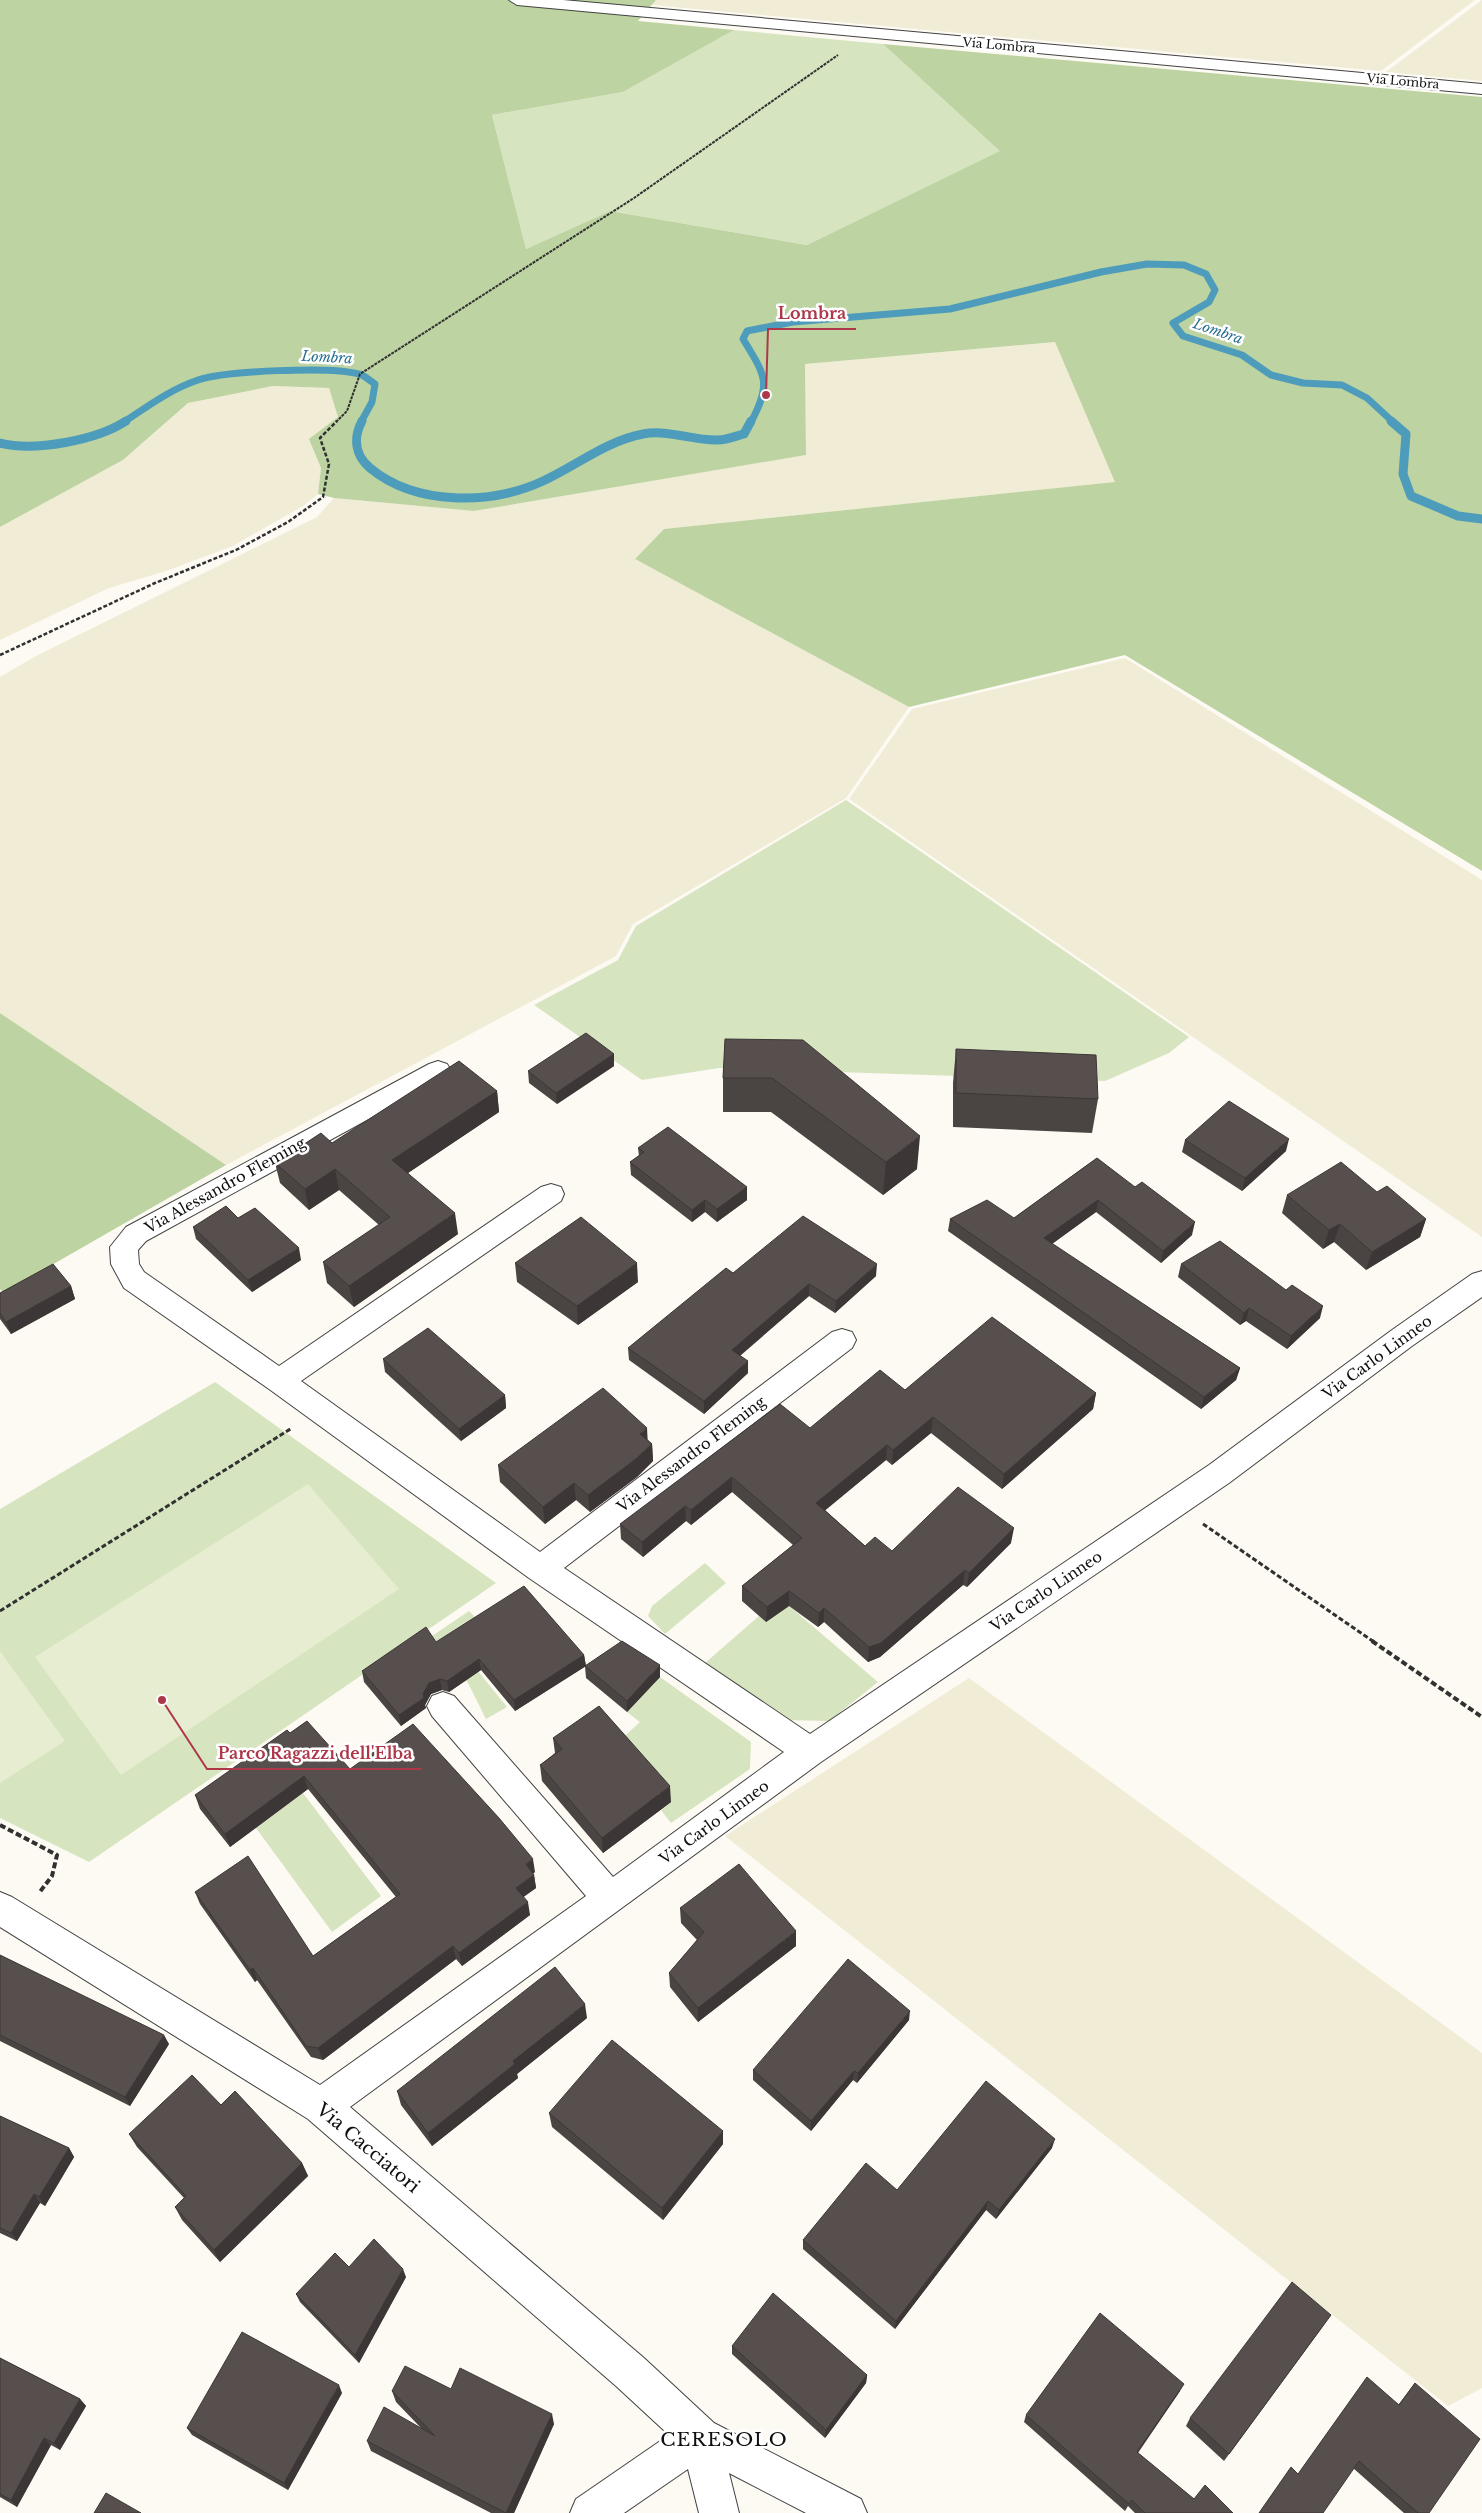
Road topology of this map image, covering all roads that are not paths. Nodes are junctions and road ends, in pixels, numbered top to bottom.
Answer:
1 (517, 0) edge
2 (1482, 88) edge
3 (438, 1070) dead end
4 (551, 1194) dead end
5 (1482, 1282) edge
6 (842, 1340) dead end
7 (279, 1381) junction
8 (540, 1569) junction
9 (443, 1706) dead end
10 (810, 1752) junction
11 (610, 1899) junction
12 (10, 1914) edge
13 (321, 2106) junction
14 (700, 2437) junction
15 (590, 2513) edge
16 (719, 2513) edge
17 (848, 2513) edge

1 - 2 street, Via Lombra
3 - 7 street, Via Alessandro Fleming
4 - 7 street
5 - 10 street, Via Carlo Linneo
6 - 8 street, Via Alessandro Fleming
7 - 8 street, Via Alessandro Fleming
8 - 10 street, Via Alessandro Fleming
9 - 11 street
10 - 11 street, Via Carlo Linneo
11 - 13 street, Via Carlo Linneo
12 - 13 street, Via Cacciatori
13 - 14 street, Via Cacciatori
14 - 15 street
14 - 16 street
14 - 17 street, Via Cacciatori

